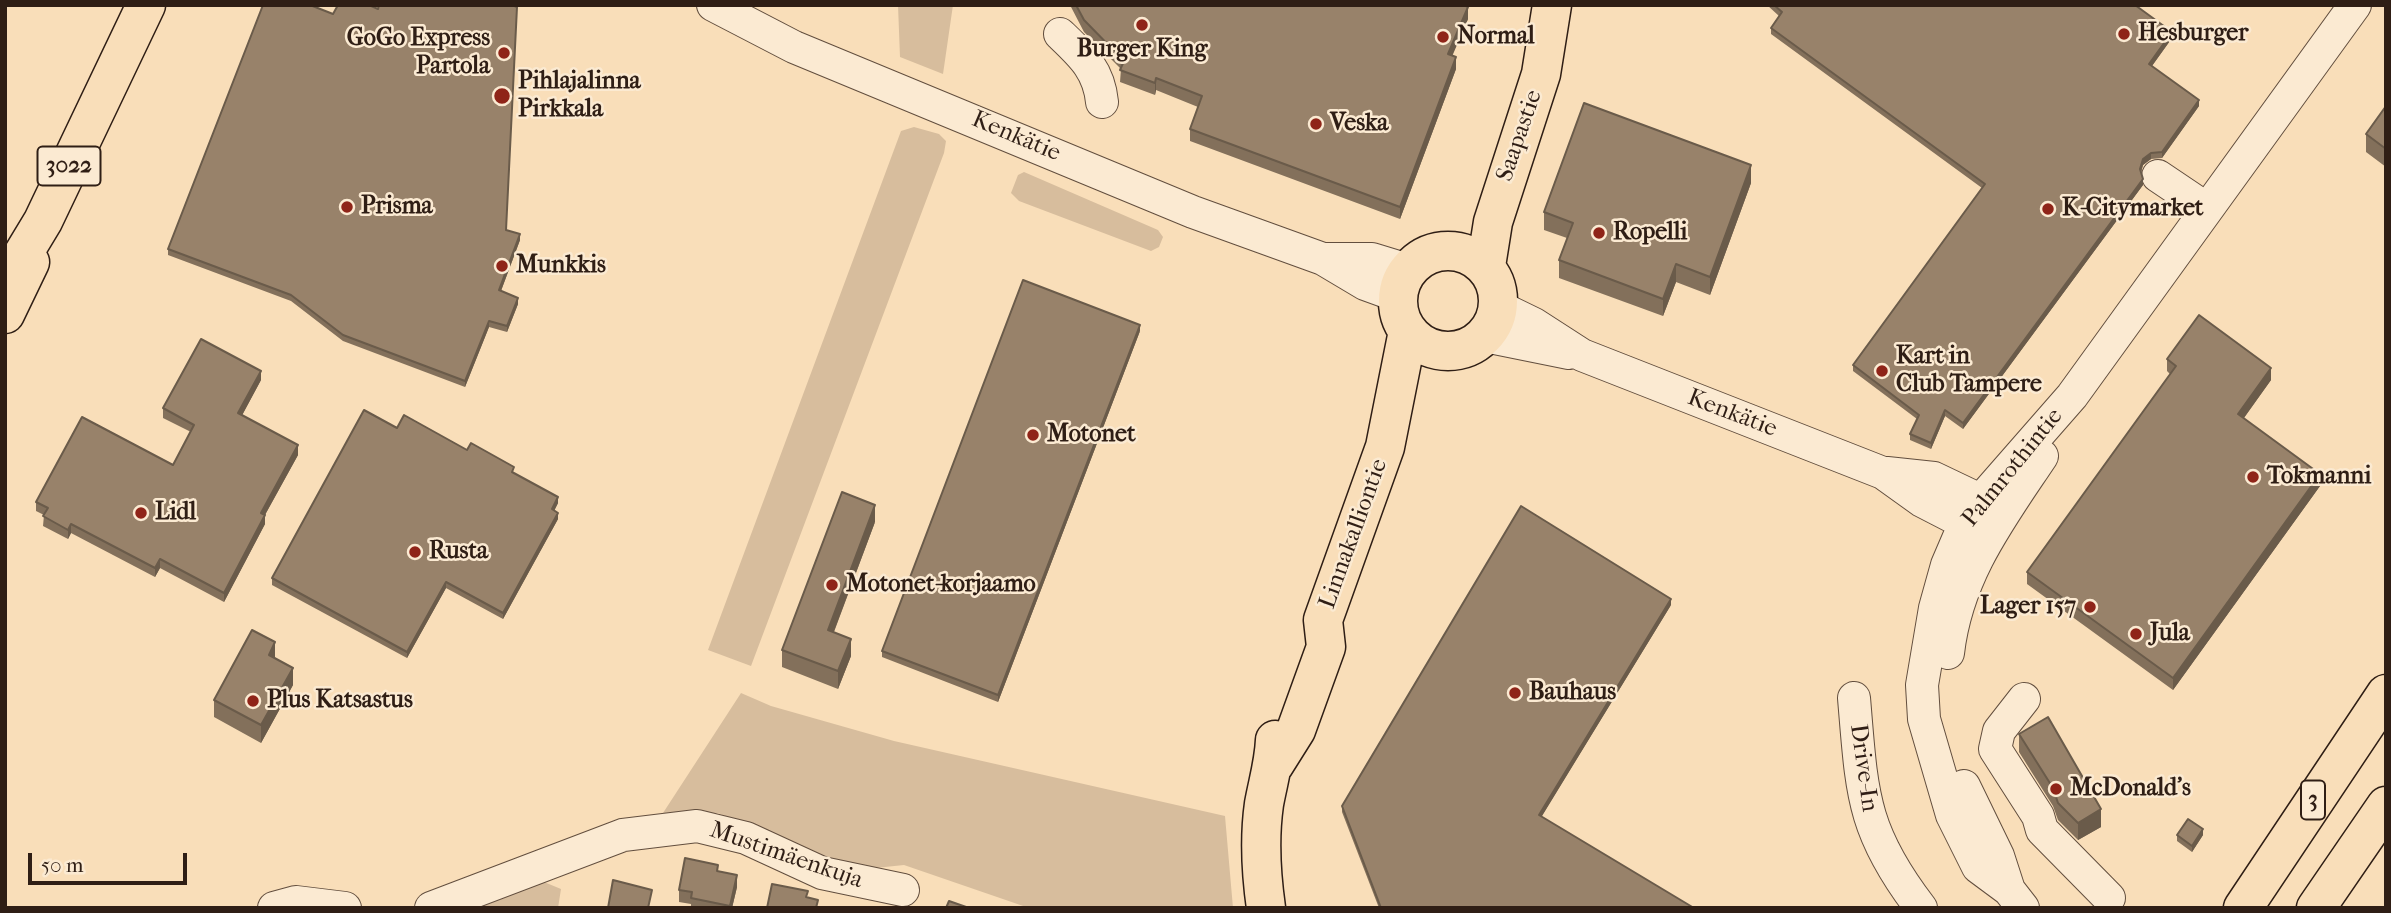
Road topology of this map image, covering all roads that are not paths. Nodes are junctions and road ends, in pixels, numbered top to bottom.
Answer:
1 (146, 5) edge
2 (713, 5) edge
3 (1532, 5) edge
4 (1552, 5) edge
5 (2355, 5) edge
6 (1060, 34) dead end
7 (1101, 102) dead end
8 (2158, 176) dead end
9 (2207, 209) junction
10 (40, 227) junction
11 (1470, 258) junction
12 (5, 284) edge
13 (1405, 299) junction
14 (5, 314) edge
15 (1492, 321) junction
16 (1442, 351) junction
17 (1385, 447) junction
18 (1985, 517) junction
19 (2386, 694) edge
20 (1854, 698) dead end
21 (2024, 699) dead end
22 (2386, 806) edge
23 (903, 890) dead end
24 (2109, 898) dead end
25 (2016, 899) edge
26 (274, 908) edge
27 (345, 908) edge
28 (431, 908) edge
29 (1266, 908) edge
30 (1921, 908) edge
31 (2243, 908) edge
32 (2316, 908) edge

1 - 10 main road, 3022
2 - 13 street, Kenkätie
3 - 11 main road, Saapastie
4 - 11 main road, Saapastie
5 - 9 street, Palmrothintie
6 - 7 street
8 - 9 street
9 - 18 street, Palmrothintie
10 - 12 main road
10 - 14 main road, 3022
11 - 13 main road
11 - 15 main road
13 - 16 main road
13 - 17 main road, Linnakalliontie
15 - 16 main road
15 - 18 street, Kenkätie
16 - 17 main road, Linnakalliontie
17 - 29 main road, Linnakalliontie
18 - 25 street, Palmrothintie
19 - 31 main road, 3
20 - 30 street, Drive-In
21 - 24 street
22 - 32 main road
23 - 28 street, Mustimäenkuja
26 - 27 street

